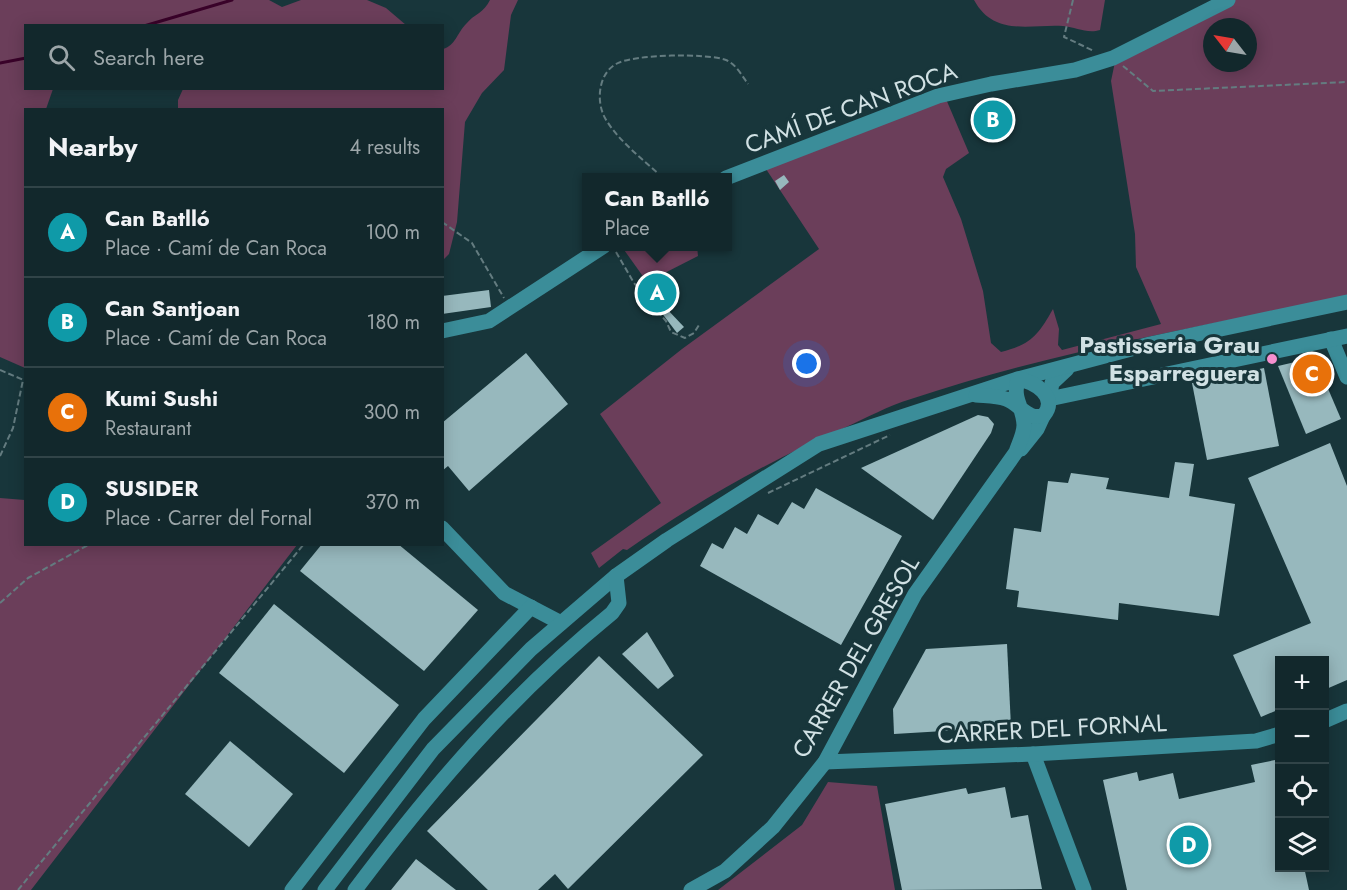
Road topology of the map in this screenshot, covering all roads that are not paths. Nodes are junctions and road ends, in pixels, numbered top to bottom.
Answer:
1 (1228, 0) edge
2 (732, 175) edge
3 (596, 251) edge
4 (1347, 302) edge
5 (444, 331) edge
6 (1347, 336) edge
7 (1331, 339) junction
8 (1071, 366) junction
9 (1347, 377) edge
10 (1018, 379) junction
11 (968, 395) junction
12 (1049, 399) junction
13 (1021, 407) junction
14 (1043, 416) junction
15 (1016, 452) junction
16 (444, 530) edge
17 (616, 576) junction
18 (531, 607) junction
19 (561, 623) junction
20 (1347, 711) edge
21 (1329, 719) edge
22 (1275, 735) edge
23 (1033, 754) junction
24 (825, 762) junction
25 (292, 890) edge
26 (325, 890) edge
27 (355, 890) edge
28 (691, 890) edge
29 (1084, 890) edge

1 - 2 street, CAMÍ DE CAN ROCA
3 - 5 street
4 - 8 street
6 - 7 street
7 - 9 street
7 - 12 street
8 - 10 street
8 - 12 street
10 - 11 street
10 - 12 street
10 - 13 street
11 - 13 street
11 - 17 street
12 - 14 street
13 - 14 street
13 - 15 street
14 - 15 street
15 - 24 street, CARRER DEL GRESOL
16 - 18 street
17 - 19 street
17 - 27 street
18 - 19 street
18 - 25 street
19 - 26 street
20 - 21 street
22 - 23 street, CARRER DEL FORNAL
23 - 24 street, CARRER DEL FORNAL
23 - 29 street
24 - 28 street, CARRER DEL GRESOL

